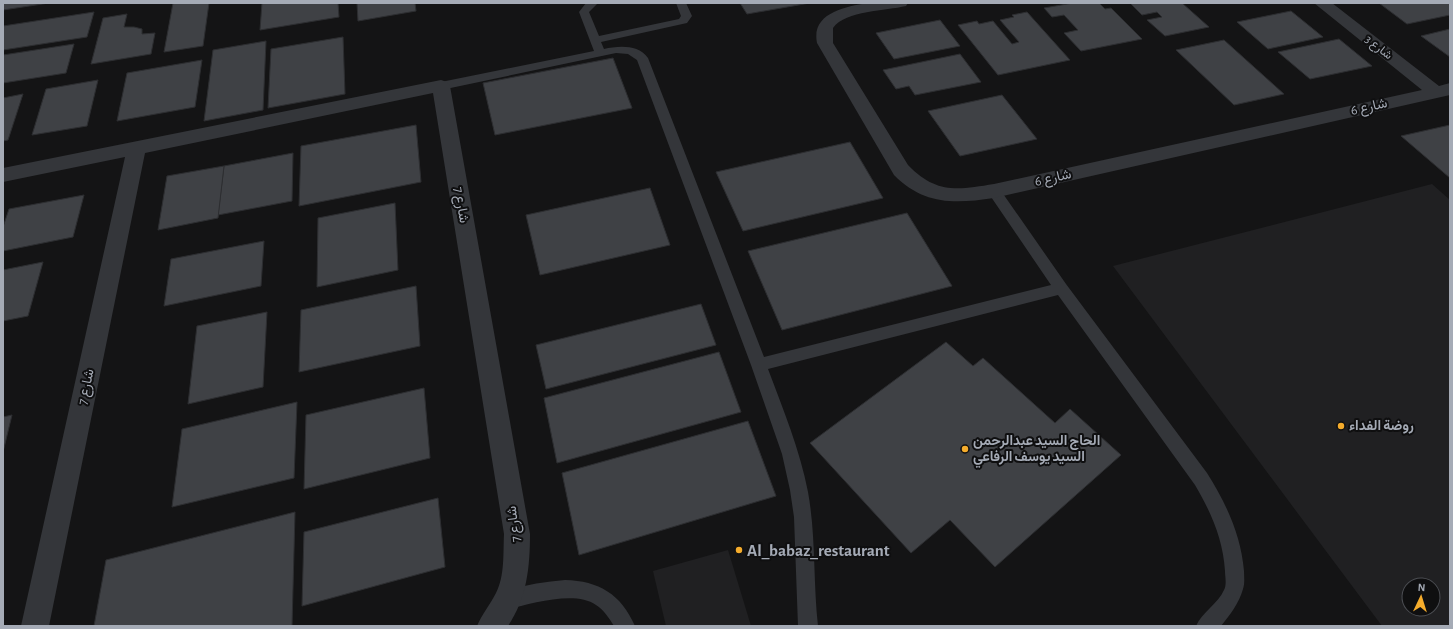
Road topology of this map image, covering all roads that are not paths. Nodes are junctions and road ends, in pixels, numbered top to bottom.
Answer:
1 (593, 3) edge
2 (681, 3) edge
3 (900, 3) edge
4 (1322, 3) edge
5 (595, 40) junction
6 (600, 53) junction
7 (442, 86) junction
8 (1443, 90) edge
9 (136, 149) junction
10 (3, 175) edge
11 (994, 191) junction
12 (1061, 288) junction
13 (759, 365) junction
14 (508, 600) junction
15 (35, 626) edge
16 (491, 626) edge
17 (625, 626) edge
18 (808, 626) edge
19 (1206, 626) edge

1 - 5 lane
2 - 5 lane
3 - 11 street, شارع 6
4 - 8 street, شارع 3
5 - 6 lane
6 - 7 lane
6 - 13 lane
7 - 9 street
7 - 14 street, شارع 7
8 - 11 street, شارع 6
9 - 10 street
9 - 15 street, شارع 7
11 - 12 lane
12 - 13 lane
12 - 19 lane
13 - 18 lane
14 - 16 street, شارع 7
14 - 17 lane

